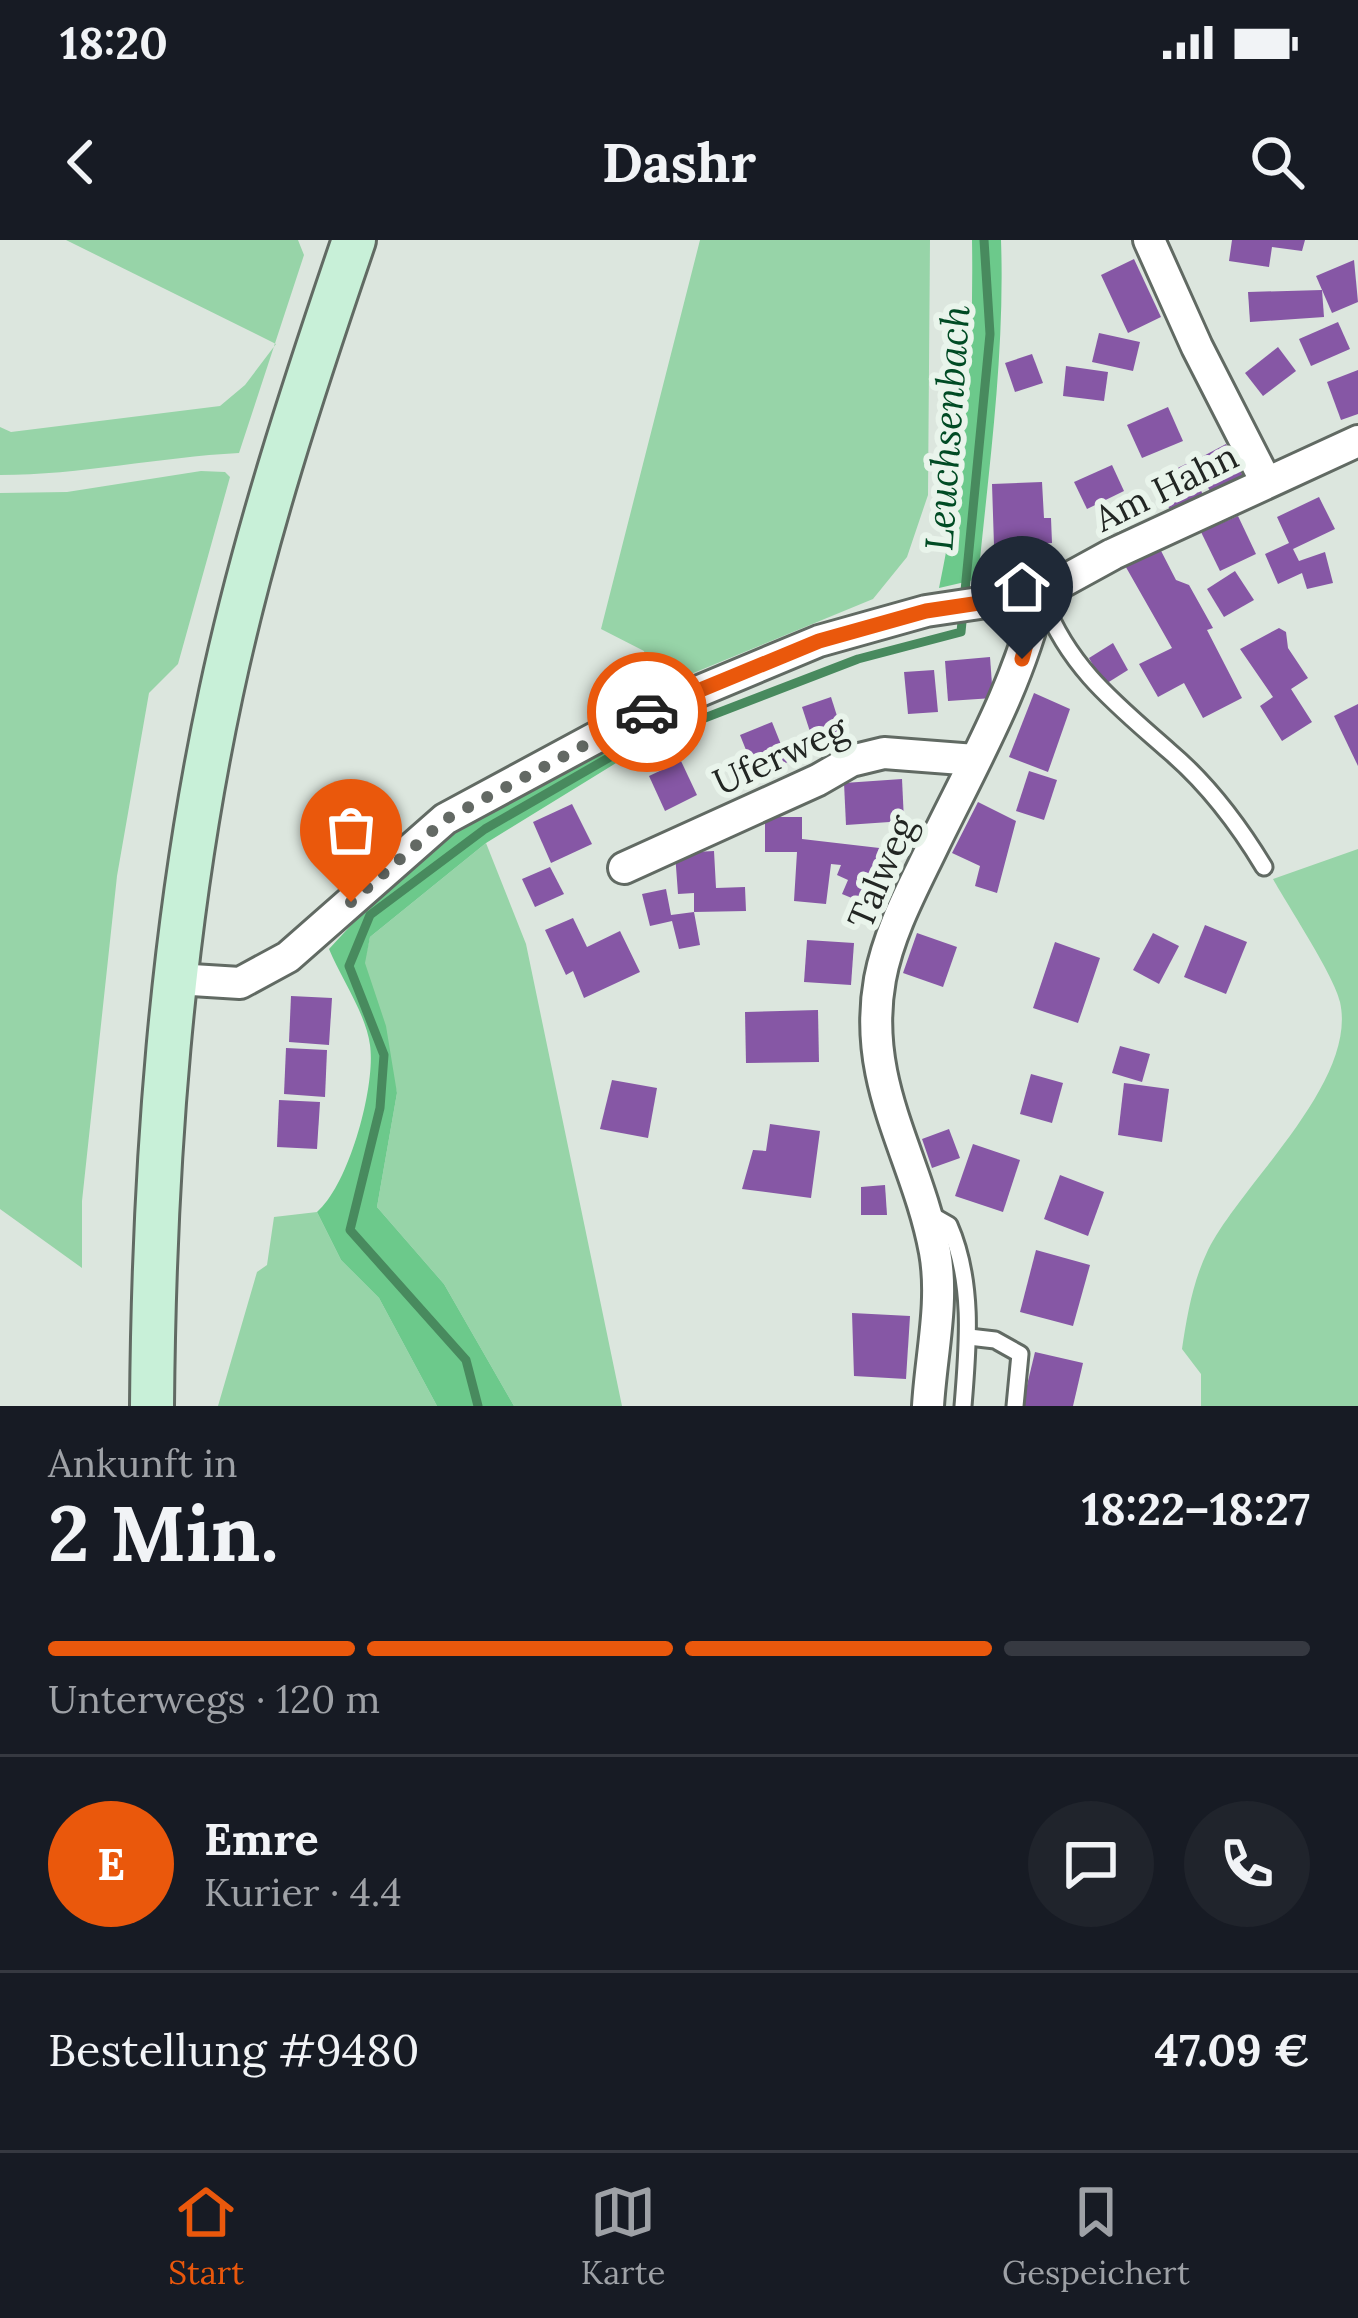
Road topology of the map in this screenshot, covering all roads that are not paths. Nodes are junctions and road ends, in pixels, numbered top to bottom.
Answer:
1 (354, 240) edge
2 (1149, 240) edge
3 (1358, 441) edge
4 (1266, 482) junction
5 (1040, 594) junction
6 (975, 760) junction
7 (624, 868) dead end
8 (1264, 868) dead end
9 (176, 979) junction
10 (925, 1211) junction
11 (969, 1337) junction
12 (152, 1406) edge
13 (928, 1406) edge
14 (963, 1406) edge
15 (1015, 1406) edge

1 - 9 main road
2 - 4 street
3 - 4 street, Am Hahn
4 - 5 street, Am Hahn
5 - 6 street, Talweg
5 - 8 lane
5 - 9 street, Am Hahn
6 - 7 street, Uferweg
6 - 10 street, Talweg
9 - 12 main road
10 - 11 lane
10 - 13 street, Talweg
11 - 14 lane
11 - 15 lane

